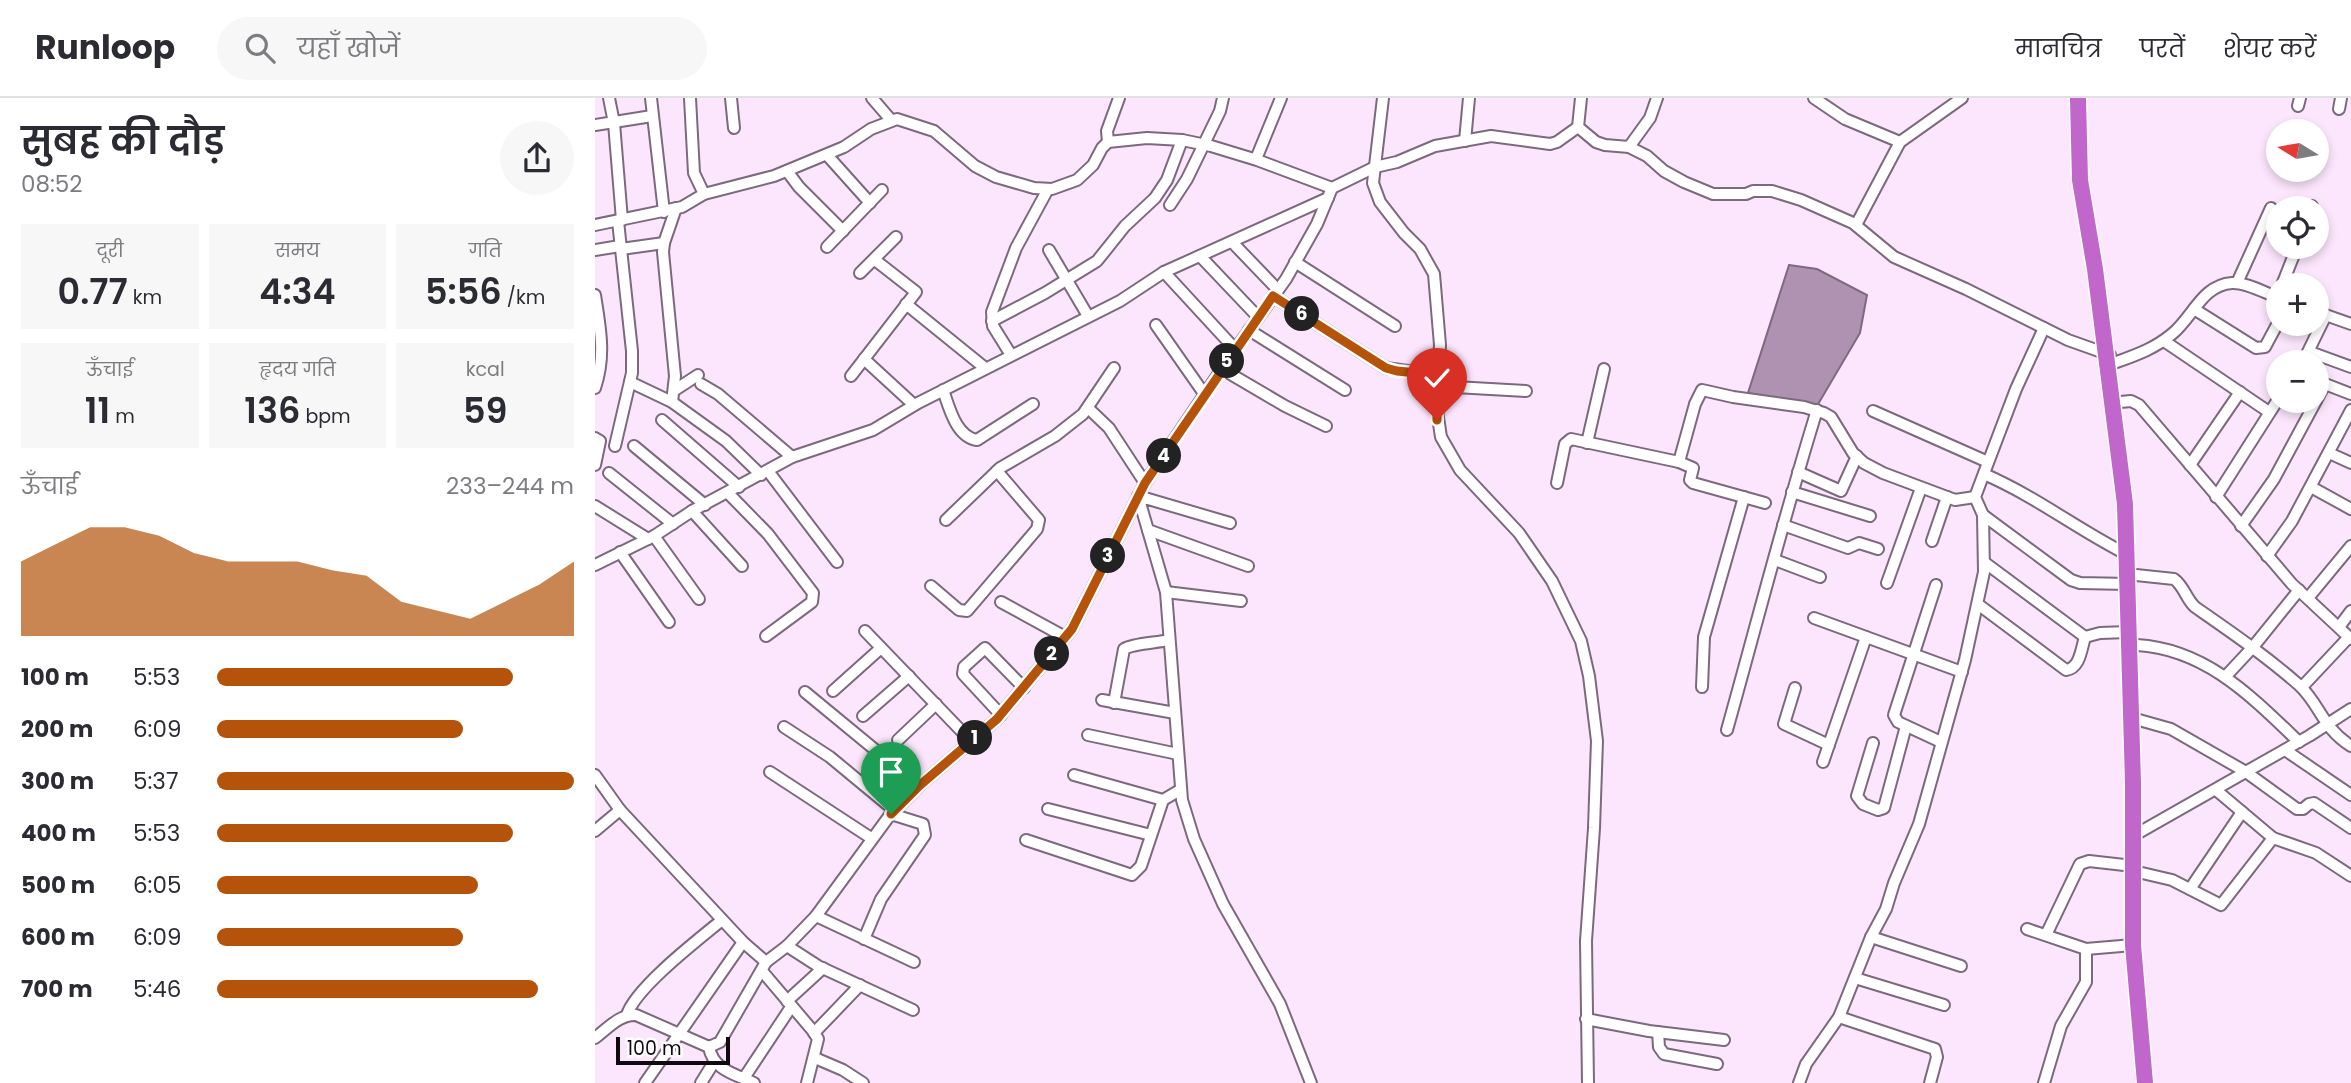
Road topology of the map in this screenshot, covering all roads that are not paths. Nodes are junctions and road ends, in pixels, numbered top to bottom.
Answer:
1 (609, 98) edge
2 (651, 98) edge
3 (690, 98) edge
4 (731, 98) edge
5 (872, 98) edge
6 (1119, 98) edge
7 (1223, 98) edge
8 (1281, 98) edge
9 (1383, 98) edge
10 (1469, 98) edge
11 (1581, 98) edge
12 (1657, 98) edge
13 (1814, 98) edge
14 (1962, 98) edge
15 (2078, 98) edge
16 (2085, 98) edge
17 (652, 116) junction
18 (891, 120) junction
19 (614, 123) junction
20 (595, 125) edge
21 (1577, 127) junction
22 (734, 128) dead end
23 (1182, 140) junction
24 (1465, 141) junction
25 (1108, 142) junction
26 (1900, 142) junction
27 (1202, 144) junction
28 (1629, 147) junction
29 (827, 155) junction
30 (1256, 159) junction
31 (1375, 167) junction
32 (787, 171) junction
33 (1048, 189) junction
34 (882, 190) dead end
35 (1330, 193) junction
36 (704, 194) junction
37 (870, 202) junction
38 (1170, 205) dead end
39 (676, 208) junction
40 (664, 212) junction
41 (2266, 219) edge
42 (620, 221) junction
43 (595, 225) edge
44 (1856, 225) junction
45 (843, 231) junction
46 (896, 237) dead end
47 (1232, 242) junction
48 (664, 243) junction
49 (621, 247) junction
50 (827, 247) dead end
51 (595, 250) edge
52 (1049, 250) dead end
53 (1200, 256) junction
54 (875, 260) junction
55 (1295, 262) junction
56 (1164, 272) junction
57 (860, 273) dead end
58 (1066, 279) junction
59 (2237, 283) junction
60 (1276, 293) junction
61 (2266, 293) edge
62 (595, 295) edge
63 (906, 304) junction
64 (2195, 309) junction
65 (2329, 315) edge
66 (1088, 316) junction
67 (1258, 317) junction
68 (2350, 320) edge
69 (992, 321) junction
70 (1156, 326) dead end
71 (1395, 326) dead end
72 (2044, 328) junction
73 (1249, 330) junction
74 (2271, 336) edge
75 (599, 340) edge
76 (2164, 341) junction
77 (1235, 349) junction
78 (1011, 355) junction
79 (2111, 357) junction
80 (865, 359) junction
81 (2329, 359) edge
82 (2351, 367) edge
83 (985, 368) junction
84 (1114, 369) dead end
85 (1222, 369) junction
86 (1604, 369) dead end
87 (851, 376) dead end
88 (596, 381) edge
89 (1437, 381) junction
90 (630, 382) junction
91 (2329, 386) edge
92 (675, 390) junction
93 (943, 390) junction
94 (1345, 390) dead end
95 (1526, 391) dead end
96 (2240, 392) junction
97 (2351, 394) edge
98 (1205, 395) junction
99 (672, 402) junction
100 (2120, 402) junction
101 (1033, 404) dead end
102 (914, 405) junction
103 (1088, 408) junction
104 (1817, 410) junction
105 (2266, 410) edge
106 (2351, 410) edge
107 (1873, 411) dead end
108 (2268, 413) edge
109 (2310, 413) edge
110 (662, 420) dead end
111 (1326, 426) dead end
112 (595, 438) edge
113 (1587, 443) junction
114 (615, 446) dead end
115 (634, 446) dead end
116 (2329, 453) junction
117 (1857, 456) junction
118 (792, 457) junction
119 (1678, 462) junction
120 (1988, 462) junction
121 (2351, 463) edge
122 (595, 465) edge
123 (2190, 465) junction
124 (997, 471) junction
125 (1798, 472) junction
126 (609, 473) dead end
127 (764, 473) junction
128 (1984, 474) junction
129 (1145, 483) junction
130 (1556, 483) dead end
131 (739, 487) junction
132 (2311, 487) junction
133 (1921, 488) junction
134 (1841, 491) junction
135 (1792, 492) junction
136 (728, 493) junction
137 (1138, 496) junction
138 (1744, 497) junction
139 (1947, 497) junction
140 (1975, 497) junction
141 (2216, 497) junction
142 (1765, 503) dead end
143 (705, 505) junction
144 (1835, 505) junction
145 (595, 506) edge
146 (2351, 509) edge
147 (692, 511) junction
148 (1983, 515) junction
149 (1870, 516) dead end
150 (946, 520) dead end
151 (1230, 523) dead end
152 (673, 524) junction
153 (1783, 525) junction
154 (2241, 526) junction
155 (1149, 530) junction
156 (651, 538) junction
157 (1932, 541) dead end
158 (2351, 546) edge
159 (1878, 549) dead end
160 (620, 552) junction
161 (2128, 555) junction
162 (2267, 556) junction
163 (1775, 560) junction
164 (837, 562) dead end
165 (1984, 562) junction
166 (595, 565) edge
167 (742, 566) dead end
168 (1248, 566) dead end
169 (1820, 577) dead end
170 (2132, 580) junction
171 (1887, 583) dead end
172 (930, 586) dead end
173 (1936, 586) dead end
174 (2299, 590) junction
175 (1165, 592) junction
176 (2308, 598) junction
177 (699, 599) dead end
178 (1241, 601) dead end
179 (1001, 602) dead end
180 (1979, 605) junction
181 (2351, 611) edge
182 (1814, 618) dead end
183 (669, 622) dead end
184 (2339, 627) junction
185 (865, 631) dead end
186 (766, 636) dead end
187 (1866, 637) junction
188 (2085, 637) junction
189 (1065, 638) junction
190 (2133, 638) junction
191 (2350, 638) edge
192 (1168, 640) junction
193 (2253, 647) junction
194 (881, 648) junction
195 (1916, 654) junction
196 (1962, 672) junction
197 (909, 676) junction
198 (2225, 677) junction
199 (1702, 687) dead end
200 (1024, 688) junction
201 (1795, 688) dead end
202 (2302, 688) junction
203 (833, 691) dead end
204 (806, 692) dead end
205 (936, 704) junction
206 (2351, 709) edge
207 (1175, 713) junction
208 (1001, 715) junction
209 (863, 716) dead end
210 (2139, 720) junction
211 (2326, 725) junction
212 (1906, 726) junction
213 (784, 727) dead end
214 (1727, 730) dead end
215 (1088, 735) dead end
216 (898, 740) dead end
217 (971, 741) junction
218 (1941, 742) junction
219 (2299, 742) junction
220 (1873, 743) dead end
221 (1829, 745) junction
222 (2351, 746) edge
223 (2285, 750) junction
224 (1178, 754) junction
225 (1823, 762) dead end
226 (770, 772) dead end
227 (2246, 772) junction
228 (595, 775) edge
229 (1074, 775) dead end
230 (919, 786) junction
231 (1180, 790) junction
232 (2216, 790) junction
233 (2351, 795) edge
234 (1163, 800) junction
235 (1048, 809) dead end
236 (620, 810) junction
237 (892, 812) junction
238 (2242, 812) junction
239 (2351, 828) edge
240 (595, 831) edge
241 (2138, 834) junction
242 (1151, 835) junction
243 (871, 838) junction
244 (2273, 838) junction
245 (1026, 840) dead end
246 (2138, 869) junction
247 (2351, 876) edge
248 (2190, 889) junction
249 (816, 916) junction
250 (722, 920) junction
251 (2027, 929) dead end
252 (2046, 935) junction
253 (1871, 937) junction
254 (864, 939) junction
255 (743, 942) junction
256 (787, 946) junction
257 (2133, 946) junction
258 (2086, 949) junction
259 (914, 962) dead end
260 (764, 966) junction
261 (1961, 966) dead end
262 (823, 968) junction
263 (1855, 978) junction
264 (860, 985) junction
265 (789, 1004) junction
266 (1944, 1005) dead end
267 (912, 1010) dead end
268 (627, 1015) junction
269 (1839, 1017) junction
270 (1586, 1019) junction
271 (1658, 1032) junction
272 (814, 1033) junction
273 (678, 1034) junction
274 (595, 1038) edge
275 (1724, 1040) dead end
276 (709, 1047) junction
277 (815, 1058) junction
278 (714, 1062) junction
279 (1717, 1064) dead end
280 (749, 1081) edge
281 (645, 1083) edge
282 (701, 1083) edge
283 (807, 1083) edge
284 (863, 1083) edge
285 (1311, 1083) edge
286 (1588, 1083) edge
287 (1799, 1083) edge
288 (1930, 1083) edge
289 (2044, 1083) edge
290 (2145, 1083) edge
291 (2153, 1083) edge

1 - 19 street
2 - 17 street
3 - 36 street
4 - 22 street
5 - 18 street
6 - 25 street
7 - 27 street
8 - 30 street
9 - 31 street
10 - 24 street
11 - 21 street
12 - 28 street
13 - 26 street
14 - 26 street
15 - 79 highway
16 - 79 highway
17 - 19 street
17 - 40 street
18 - 29 street
18 - 33 street
19 - 20 street
19 - 42 street
21 - 24 street
21 - 28 street
23 - 25 street
23 - 27 street
23 - 58 street
24 - 31 street
25 - 33 street
26 - 44 street
27 - 30 street
27 - 38 street
28 - 44 street
29 - 32 street
29 - 37 street
30 - 35 street
31 - 35 street
31 - 89 street
32 - 36 street
32 - 45 street
33 - 69 street
34 - 37 street
35 - 47 street
35 - 55 street
36 - 39 street
37 - 45 street
39 - 40 street
39 - 48 street
40 - 42 street
41 - 59 street
42 - 43 street
42 - 49 street
44 - 72 street
45 - 50 street
46 - 54 street
47 - 53 street
47 - 60 street
48 - 49 street
48 - 92 street
49 - 51 street
49 - 90 street
52 - 58 street
53 - 56 street
53 - 67 street
54 - 57 street
54 - 63 street
55 - 60 street
55 - 71 street
56 - 66 street
56 - 77 street
58 - 66 street
58 - 69 street
59 - 61 street
59 - 64 street
60 - 67 street
60 - 89 street
62 - 75 street
63 - 80 street
63 - 83 street
64 - 74 street
64 - 76 street
65 - 68 street
66 - 78 street
67 - 73 street
69 - 78 street
70 - 98 street
72 - 79 street
72 - 120 street
73 - 77 street
73 - 94 street
75 - 88 street
76 - 79 street
76 - 96 street
77 - 85 street
78 - 83 street
79 - 100 highway
79 - 161 highway
80 - 87 street
80 - 102 street
81 - 82 street
83 - 93 street
84 - 103 street
85 - 98 street
85 - 111 street
86 - 113 street
89 - 95 street
89 - 270 street
90 - 99 street
90 - 114 street
91 - 97 street
92 - 99 street
92 - 118 street
93 - 101 street
93 - 102 street
96 - 105 street
96 - 123 street
98 - 129 street
99 - 127 street
100 - 123 street
100 - 170 highway
102 - 118 street
103 - 124 street
103 - 129 street
104 - 117 street
104 - 119 street
104 - 125 street
106 - 116 street
107 - 120 street
108 - 141 street
109 - 154 street
110 - 131 street
112 - 122 street
113 - 119 street
113 - 130 street
115 - 143 street
116 - 121 street
116 - 132 street
117 - 133 street
117 - 134 street
118 - 127 street
119 - 138 street
120 - 128 street
123 - 141 street
124 - 150 street
124 - 172 street
125 - 134 street
125 - 135 street
126 - 152 street
127 - 131 street
127 - 164 street
128 - 140 street
128 - 161 street
129 - 137 street
131 - 136 street
132 - 146 street
132 - 162 street
133 - 139 street
133 - 171 street
134 - 144 street
135 - 144 street
135 - 153 street
136 - 143 street
136 - 186 street
137 - 151 street
137 - 155 street
137 - 189 street
138 - 142 street
138 - 199 street
139 - 140 street
139 - 157 street
140 - 148 street
141 - 154 street
143 - 147 street
144 - 149 street
145 - 156 street
147 - 152 street
147 - 167 street
148 - 165 street
148 - 170 street
152 - 156 street
153 - 159 street
153 - 163 street
154 - 162 street
155 - 168 street
155 - 175 street
156 - 160 street
156 - 177 street
158 - 176 street
160 - 166 street
160 - 183 street
161 - 170 highway
162 - 174 street
163 - 169 street
163 - 214 street
165 - 180 street
165 - 188 street
170 - 190 highway
170 - 193 street
173 - 195 street
174 - 176 street
174 - 193 street
175 - 178 street
175 - 192 street
176 - 184 street
179 - 189 street
180 - 188 street
180 - 196 street
181 - 184 street
182 - 187 street
184 - 191 street
185 - 194 street
187 - 195 street
187 - 221 street
188 - 190 street
189 - 200 street
190 - 198 street
190 - 210 highway
190 - 241 highway
191 - 202 street
192 - 207 street
192 - 207 street
193 - 198 street
193 - 202 street
194 - 197 street
194 - 203 street
195 - 196 street
195 - 212 street
196 - 218 street
197 - 205 street
197 - 209 street
198 - 219 street
200 - 208 street
200 - 208 street
201 - 221 street
202 - 211 street
204 - 230 street
205 - 216 street
205 - 217 street
206 - 211 street
207 - 224 street
208 - 217 street
210 - 227 street
210 - 241 highway
211 - 219 street
211 - 222 street
212 - 218 street
212 - 220 street
213 - 237 street
215 - 224 street
217 - 230 street
218 - 253 street
219 - 223 street
221 - 225 street
223 - 227 street
223 - 233 street
224 - 231 street
226 - 243 street
227 - 232 street
227 - 239 street
228 - 236 street
229 - 234 street
230 - 237 street
231 - 234 street
231 - 285 street
232 - 238 street
232 - 241 street
234 - 242 street
235 - 242 street
236 - 240 street
236 - 250 street
237 - 243 street
237 - 254 street
238 - 244 street
238 - 248 street
241 - 246 highway
242 - 245 street
243 - 249 street
244 - 247 street
244 - 248 street
246 - 248 street
246 - 252 street
246 - 257 highway
246 - 291 highway
249 - 254 street
249 - 256 street
250 - 255 street
250 - 268 street
251 - 252 street
252 - 258 street
253 - 261 street
253 - 263 street
254 - 259 street
255 - 260 street
255 - 273 street
256 - 260 street
256 - 262 street
257 - 258 street
257 - 290 highway
258 - 289 street
260 - 265 street
260 - 276 street
262 - 264 street
262 - 265 street
263 - 266 street
263 - 269 street
264 - 267 street
264 - 272 street
265 - 272 street
265 - 280 street
268 - 273 street
268 - 274 street
269 - 287 street
269 - 288 street
270 - 271 street
270 - 286 street
271 - 275 street
271 - 279 street
272 - 277 street
273 - 276 street
273 - 281 street
276 - 278 street
277 - 283 street
277 - 284 street
278 - 280 street
278 - 282 street

